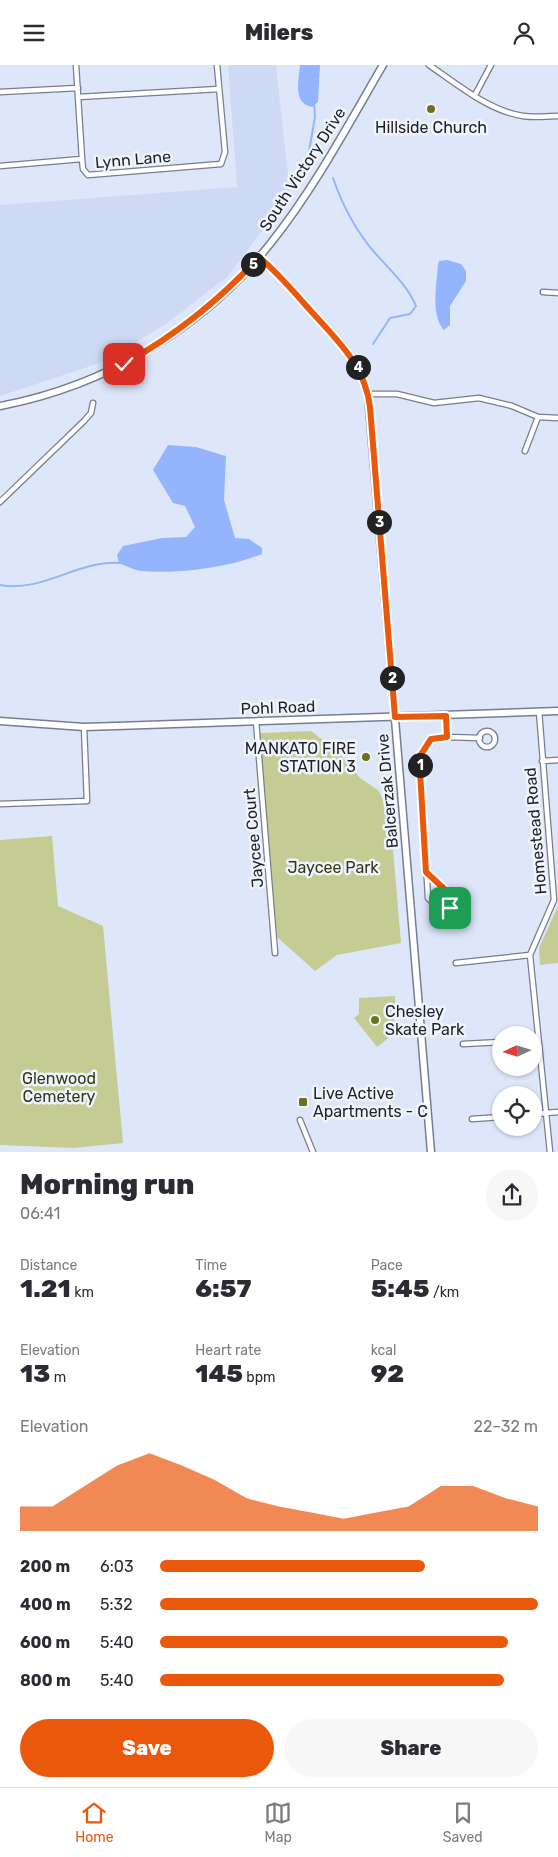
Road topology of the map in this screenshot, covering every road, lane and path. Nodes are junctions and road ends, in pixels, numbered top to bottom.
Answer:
1 (76, 65) edge
2 (217, 65) edge
3 (383, 65) edge
4 (428, 65) edge
5 (491, 65) edge
6 (78, 88) junction
7 (219, 89) junction
8 (0, 92) edge
9 (474, 95) junction
10 (78, 97) junction
11 (558, 116) edge
12 (82, 159) junction
13 (0, 165) edge
14 (259, 257) junction
15 (543, 292) dead end
16 (558, 293) edge
17 (368, 394) junction
18 (93, 403) dead end
19 (0, 406) edge
20 (538, 417) junction
21 (558, 418) edge
22 (525, 451) dead end
23 (0, 502) edge
24 (539, 711) junction
25 (558, 711) edge
26 (446, 716) junction
27 (395, 717) junction
28 (0, 721) edge
29 (256, 721) junction
30 (84, 727) junction
31 (447, 737) junction
32 (480, 738) dead end
33 (558, 760) edge
34 (542, 761) junction
35 (0, 804) edge
36 (426, 872) junction
37 (275, 953) dead end
38 (530, 955) junction
39 (456, 963) dead end
40 (536, 1026) edge
41 (492, 1042) edge
42 (463, 1044) dead end
43 (542, 1076) edge
44 (558, 1112) edge
45 (542, 1113) edge
46 (547, 1113) junction
47 (492, 1118) edge
48 (472, 1119) dead end
49 (300, 1120) dead end
50 (314, 1152) edge
51 (431, 1152) edge
52 (550, 1152) edge

1 - 6 street
2 - 7 street
3 - 14 street, South Victory Drive
4 - 9 street
5 - 9 street
6 - 8 street
6 - 10 street
7 - 10 street
7 - 12 street, Lynn Lane
9 - 11 street
10 - 12 street
12 - 13 street, Lynn Lane
14 - 17 street, Balcerzak Drive
14 - 19 street, South Victory Drive
15 - 16 street
17 - 20 street
17 - 27 street, Balcerzak Drive
18 - 23 street
20 - 21 street
20 - 22 street
24 - 25 street, Pohl Road
24 - 26 street, Pohl Road
24 - 34 street, Homestead Road
26 - 27 street, Pohl Road
26 - 31 street
27 - 29 street, Pohl Road
27 - 51 street, Balcerzak Drive
28 - 30 street, Pohl Road
29 - 30 street, Pohl Road
29 - 37 street, Jaycee Court
30 - 35 street
31 - 32 street
31 - 36 street
33 - 34 street
34 - 38 street, Homestead Road
36 - 36 street
38 - 39 street
38 - 40 street, Homestead Road
41 - 42 street
43 - 46 street, Homestead Road
44 - 46 street
45 - 46 street
46 - 52 street, Homestead Road
47 - 48 street
49 - 50 street

